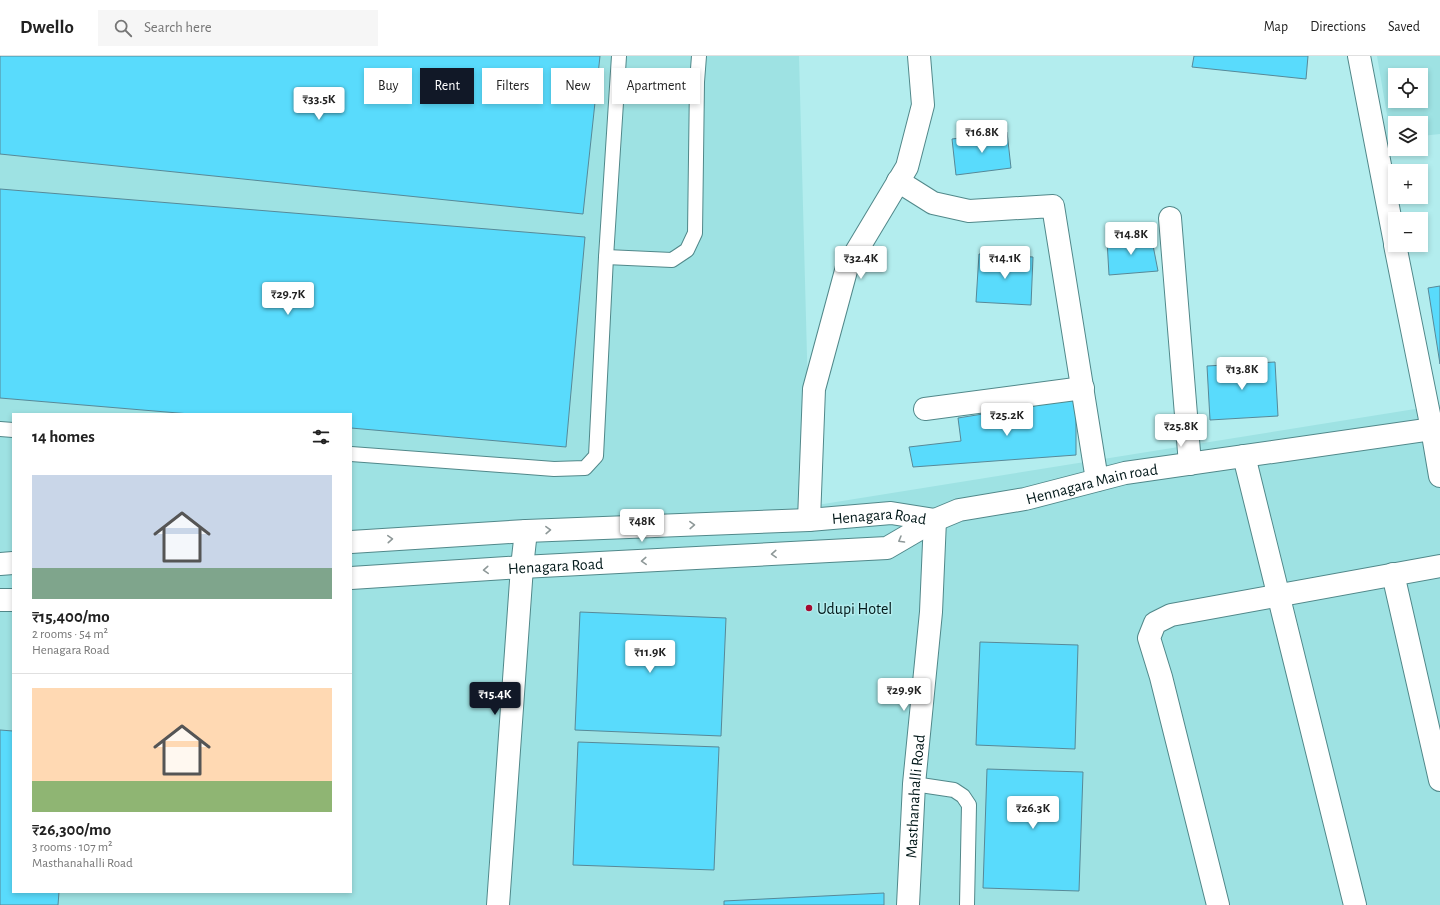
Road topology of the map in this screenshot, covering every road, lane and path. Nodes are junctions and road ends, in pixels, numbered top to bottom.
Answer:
1 (619, 56) edge
2 (699, 56) edge
3 (919, 56) edge
4 (1358, 56) edge
5 (898, 182) junction
6 (1389, 212) edge
7 (1170, 218) dead end
8 (1397, 252) edge
9 (606, 257) junction
10 (1083, 388) junction
11 (925, 410) dead end
12 (0, 429) edge
13 (1436, 429) edge
14 (12, 430) edge
15 (352, 454) edge
16 (1244, 456) junction
17 (1190, 464) junction
18 (1440, 476) edge
19 (1097, 480) junction
20 (808, 520) junction
21 (935, 520) junction
22 (526, 531) junction
23 (352, 542) edge
24 (12, 563) edge
25 (0, 564) edge
26 (1440, 566) edge
27 (522, 567) junction
28 (1393, 574) junction
29 (352, 578) edge
30 (1279, 595) junction
31 (0, 600) edge
32 (12, 600) edge
33 (1440, 780) edge
34 (914, 784) junction
35 (498, 905) edge
36 (908, 905) edge
37 (967, 905) edge
38 (1218, 905) edge
39 (1355, 905) edge

1 - 9 lane
2 - 9 lane
3 - 5 street
4 - 6 street
5 - 10 street
5 - 20 street
7 - 17 street
8 - 13 street
9 - 15 lane
10 - 11 street
10 - 19 street
12 - 14 lane
13 - 16 street, Hennagara Main road
13 - 18 street
16 - 17 street, Hennagara Main road
16 - 30 street
17 - 19 street, Hennagara Main road
19 - 21 street, Hennagara Main road
20 - 21 street, Henagara Road
22 -> 20 street, Henagara Road
21 -> 27 street, Henagara Road
21 - 34 street, Masthanahalli Road
23 -> 22 street, Henagara Road
22 - 27 street
24 - 25 street
26 - 28 street
27 -> 29 street, Henagara Road
27 - 35 street
28 - 30 street
28 - 33 street
30 - 38 street
30 - 39 street
31 - 32 street
34 - 36 street, Masthanahalli Road
34 - 37 lane

